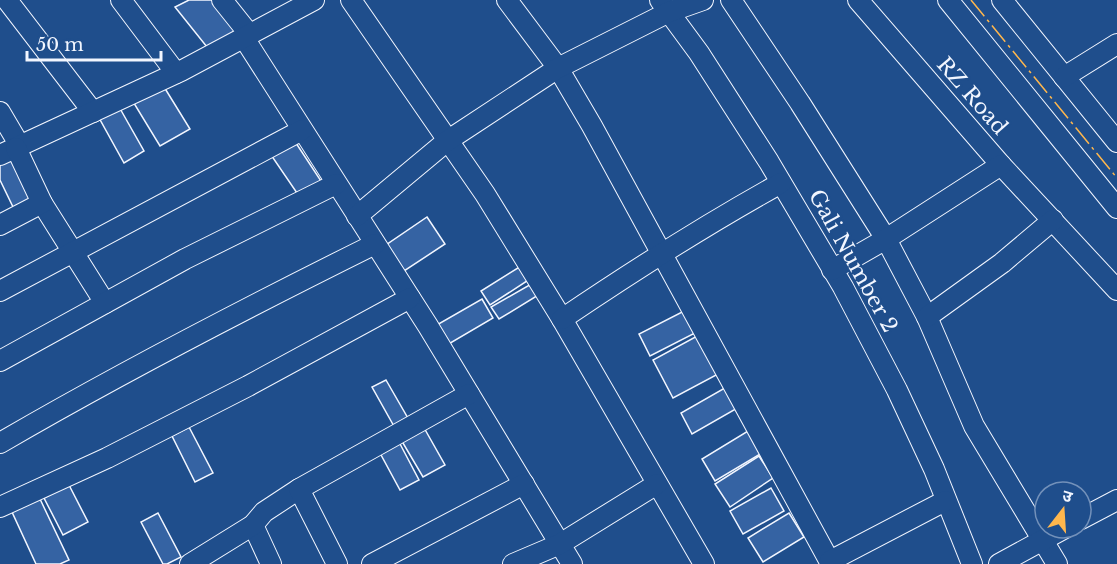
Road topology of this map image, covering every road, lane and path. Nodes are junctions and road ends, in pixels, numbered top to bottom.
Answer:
1 (7, 0) edge
2 (121, 0) edge
3 (222, 0) edge
4 (351, 0) edge
5 (507, 0) edge
6 (703, 0) edge
7 (731, 0) edge
8 (858, 0) edge
9 (948, 0) edge
10 (1002, 0) edge
11 (303, 3) edge
12 (664, 6) edge
13 (247, 36) junction
14 (1117, 45) edge
15 (558, 69) junction
16 (176, 73) junction
17 (1064, 77) junction
18 (0, 112) edge
19 (93, 112) junction
20 (302, 130) junction
21 (447, 141) junction
22 (1117, 142) edge
23 (12, 150) edge
24 (1001, 165) junction
25 (781, 183) junction
26 (336, 184) junction
27 (42, 203) junction
28 (1117, 208) edge
29 (357, 216) junction
30 (1053, 220) junction
31 (0, 225) edge
32 (886, 239) junction
33 (375, 244) junction
34 (74, 252) junction
35 (662, 253) junction
36 (832, 270) junction
37 (1117, 290) edge
38 (0, 291) edge
39 (410, 298) junction
40 (105, 303) junction
41 (927, 317) junction
42 (562, 320) junction
43 (0, 361) edge
44 (469, 394) junction
45 (0, 443) edge
46 (524, 484) junction
47 (657, 484) junction
48 (299, 489) junction
49 (1117, 500) edge
50 (945, 501) junction
51 (0, 507) edge
52 (1093, 513) edge
53 (1033, 523) edge
54 (253, 525) junction
55 (1043, 540) joint
56 (560, 544) junction
57 (830, 562) edge
58 (1008, 562) edge
59 (190, 564) edge
60 (271, 564) edge
61 (337, 564) edge
62 (372, 564) edge
63 (513, 564) edge
64 (572, 564) edge
65 (704, 564) edge
66 (972, 564) edge
67 (1057, 564) edge

1 - 19 street
2 - 16 street
3 - 13 street
4 - 21 street
5 - 15 street
6 - 12 street
7 - 32 street
8 - 24 street, RZ Road
9 - 28 street
10 - 17 street
11 - 13 street
12 - 15 street
12 - 25 street, Gali Number 2
13 - 16 street
13 - 20 street
14 - 17 street
15 - 21 street
15 - 35 street
16 - 19 street
17 - 22 street
18 - 23 street
19 - 23 street
20 - 26 street
20 - 34 street
21 - 29 street
21 - 42 street
23 - 27 street
24 - 30 street, RZ Road
24 - 32 street
25 - 35 street
25 - 36 street, Gali Number 2
26 - 29 street
26 - 40 street
27 - 31 street
27 - 34 street
29 - 33 street
30 - 37 street, RZ Road
30 - 41 street
32 - 36 street
32 - 41 street
33 - 39 street
33 - 45 street
34 - 38 street
34 - 40 street
35 - 42 street
35 - 57 street
36 - 50 street, Gali Number 2
39 - 44 street
39 - 51 street
40 - 43 street
41 - 53 street
42 - 47 street
44 - 46 street
44 - 48 street
46 - 56 street
46 - 62 street
47 - 56 street
47 - 65 street
48 - 54 street
48 - 61 street
49 - 52 street
50 - 57 street
50 - 66 street, Gali Number 2
54 - 59 street
54 - 60 street
55 - 58 street
55 - 67 street
56 - 63 street
56 - 64 street

